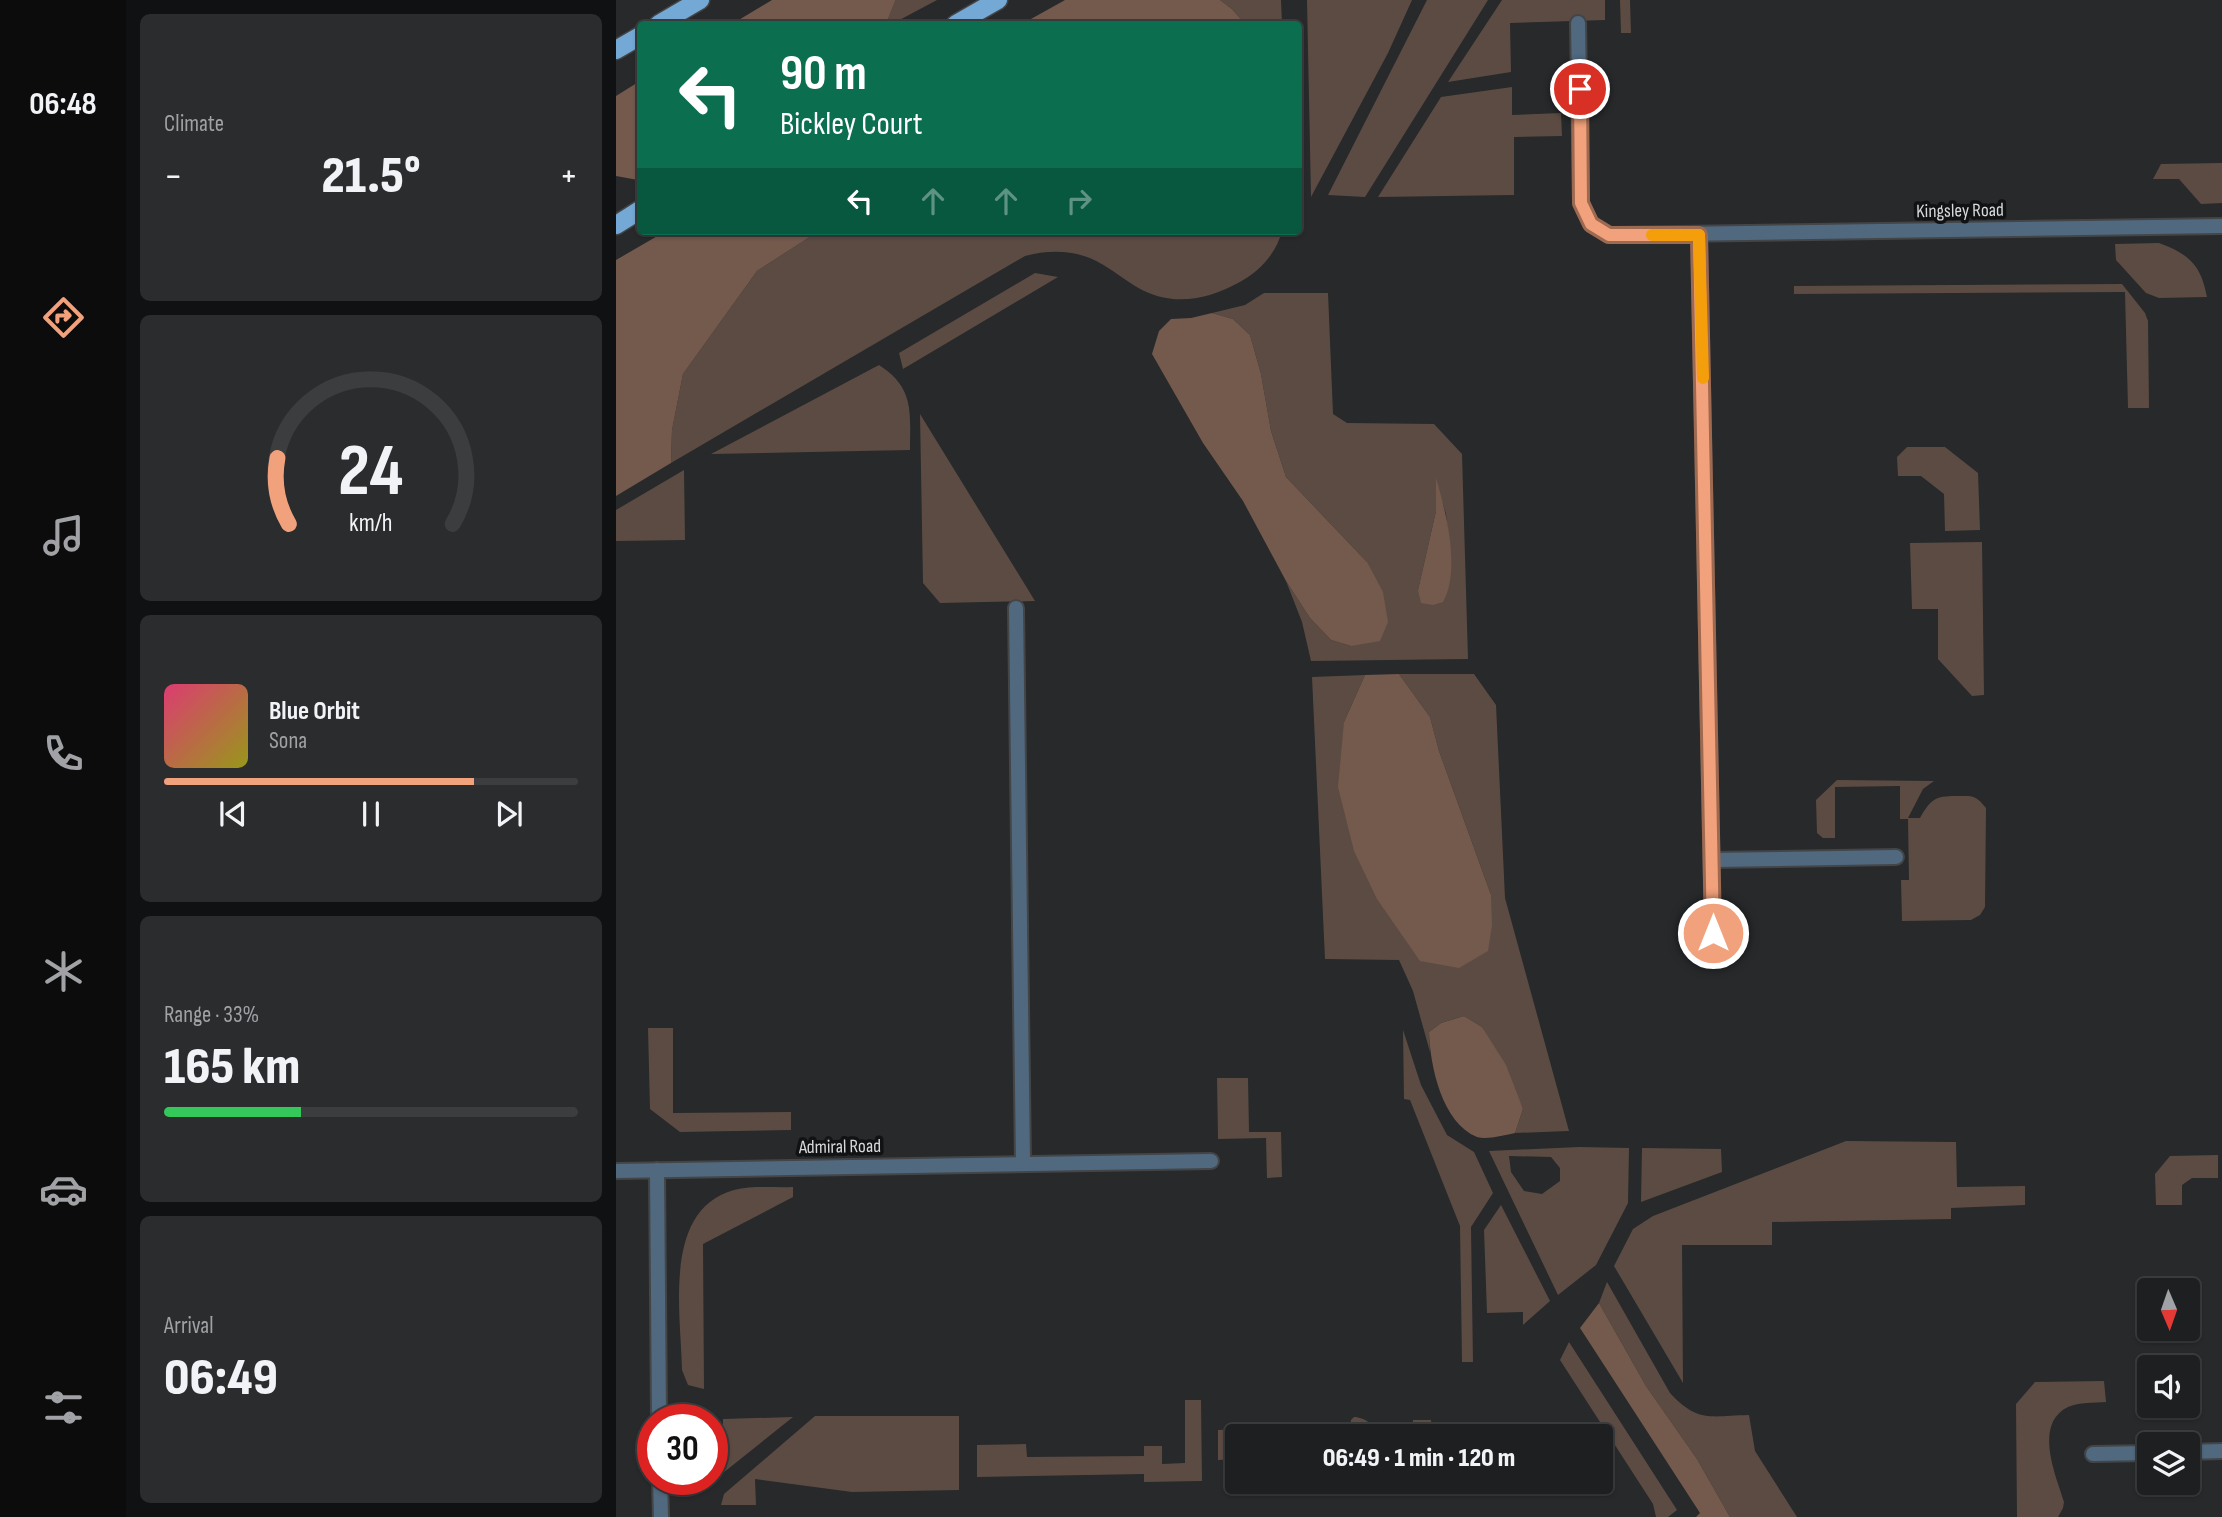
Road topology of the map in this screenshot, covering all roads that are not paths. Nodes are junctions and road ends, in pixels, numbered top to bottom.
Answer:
1 (700, 0) edge
2 (998, 0) edge
3 (664, 21) edge
4 (961, 21) edge
5 (1578, 23) dead end
6 (637, 38) edge
7 (616, 50) edge
8 (637, 213) edge
9 (616, 225) edge
10 (2222, 226) edge
11 (1699, 235) junction
12 (1016, 608) dead end
13 (1896, 857) dead end
14 (1712, 860) junction
15 (1713, 933) dead end
16 (1211, 1161) dead end
17 (1023, 1164) junction
18 (657, 1170) junction
19 (616, 1171) edge
20 (659, 1404) edge
21 (2222, 1451) edge
22 (2200, 1452) edge
23 (2137, 1453) edge
24 (2093, 1454) dead end
25 (660, 1495) edge
26 (661, 1517) edge

1 - 3 main road
2 - 4 main road
5 - 11 street, Kingsley Road
6 - 7 main road
8 - 9 main road
10 - 11 street, Kingsley Road
11 - 14 street
12 - 17 street
13 - 14 street
14 - 15 street
16 - 17 street, Admiral Road
17 - 18 street, Admiral Road
18 - 19 street, Admiral Road
18 - 20 street
21 - 22 street
23 - 24 street
25 - 26 street

